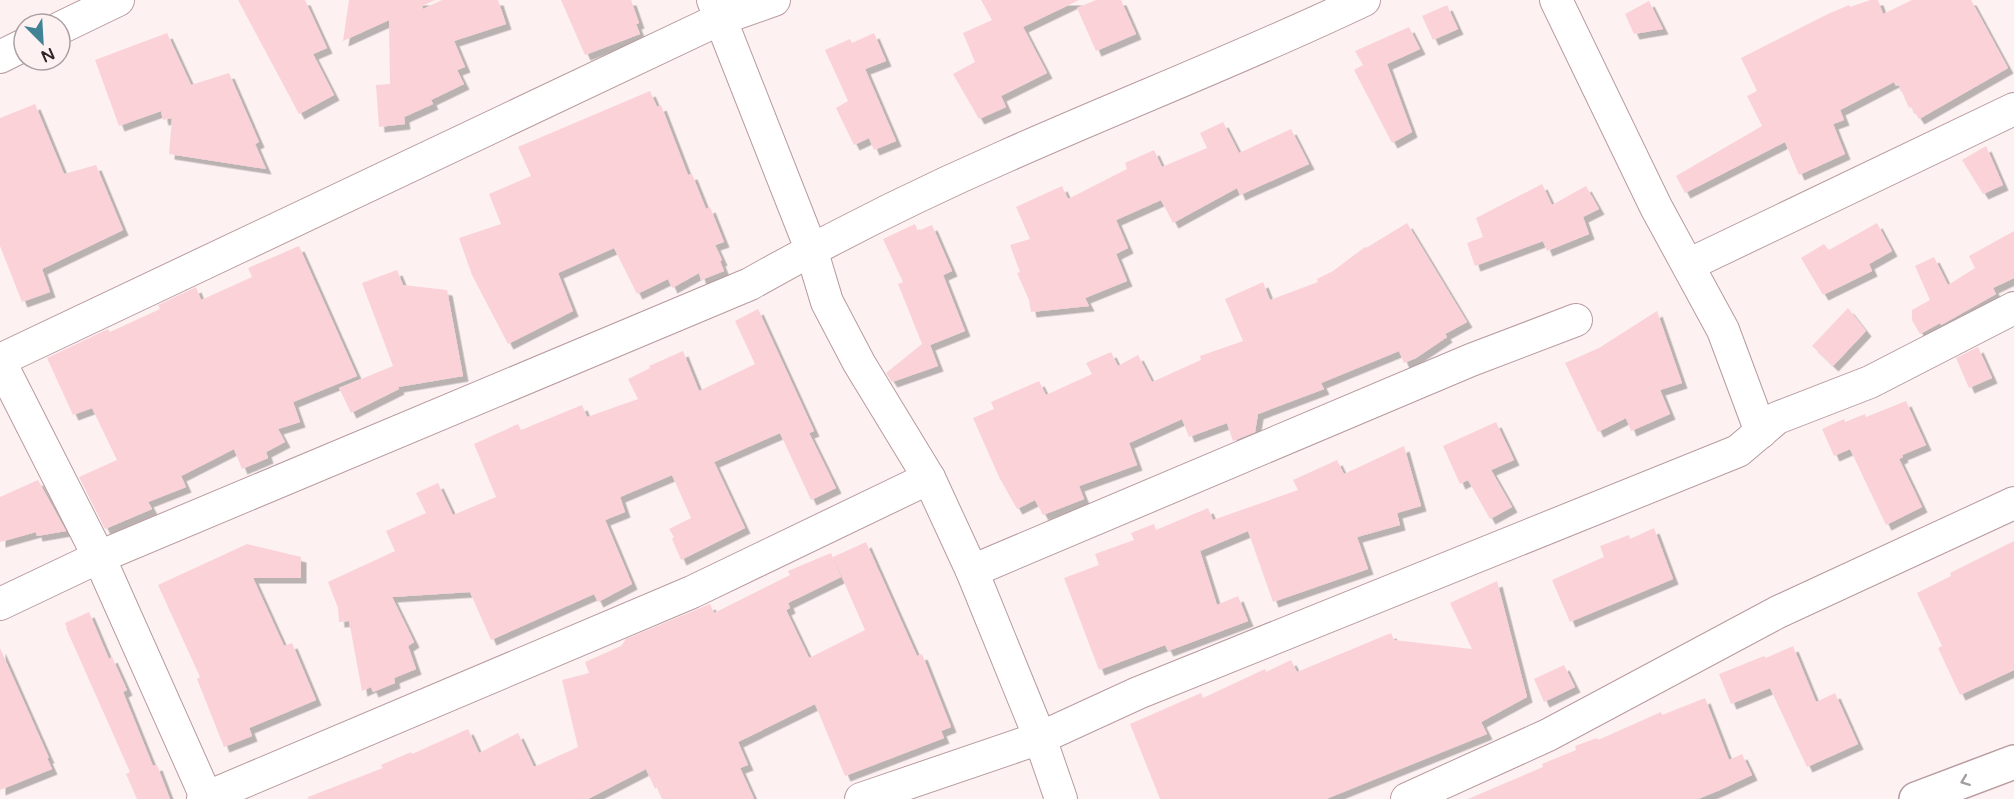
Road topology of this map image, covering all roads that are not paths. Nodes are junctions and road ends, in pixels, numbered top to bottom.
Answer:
1 (118, 0) edge
2 (774, 0) edge
3 (1364, 0) edge
4 (1556, 0) edge
5 (717, 9) edge
6 (72, 22) edge
7 (2014, 110) edge
8 (811, 249) junction
9 (1688, 265) junction
10 (2014, 308) edge
11 (1576, 320) dead end
12 (0, 361) edge
13 (1761, 432) junction
14 (929, 478) junction
15 (2014, 502) edge
16 (99, 557) junction
17 (972, 571) junction
18 (0, 604) edge
19 (1040, 738) junction
20 (2014, 762) edge
21 (206, 798) edge
22 (861, 799) edge
23 (1061, 799) edge
24 (1407, 799) edge
25 (1916, 799) edge

1 - 6 street
2 - 5 street
3 - 8 street
4 - 9 street
5 - 8 street
5 - 12 street
7 - 9 street
8 - 14 street
8 - 16 street
9 - 13 street
10 - 13 street
11 - 17 street
12 - 16 street
13 - 19 street
14 - 17 street
14 - 21 street
15 - 24 street
16 - 18 street
16 - 21 street
17 - 19 street
19 - 22 street
19 - 23 street
20 -> 25 highway

